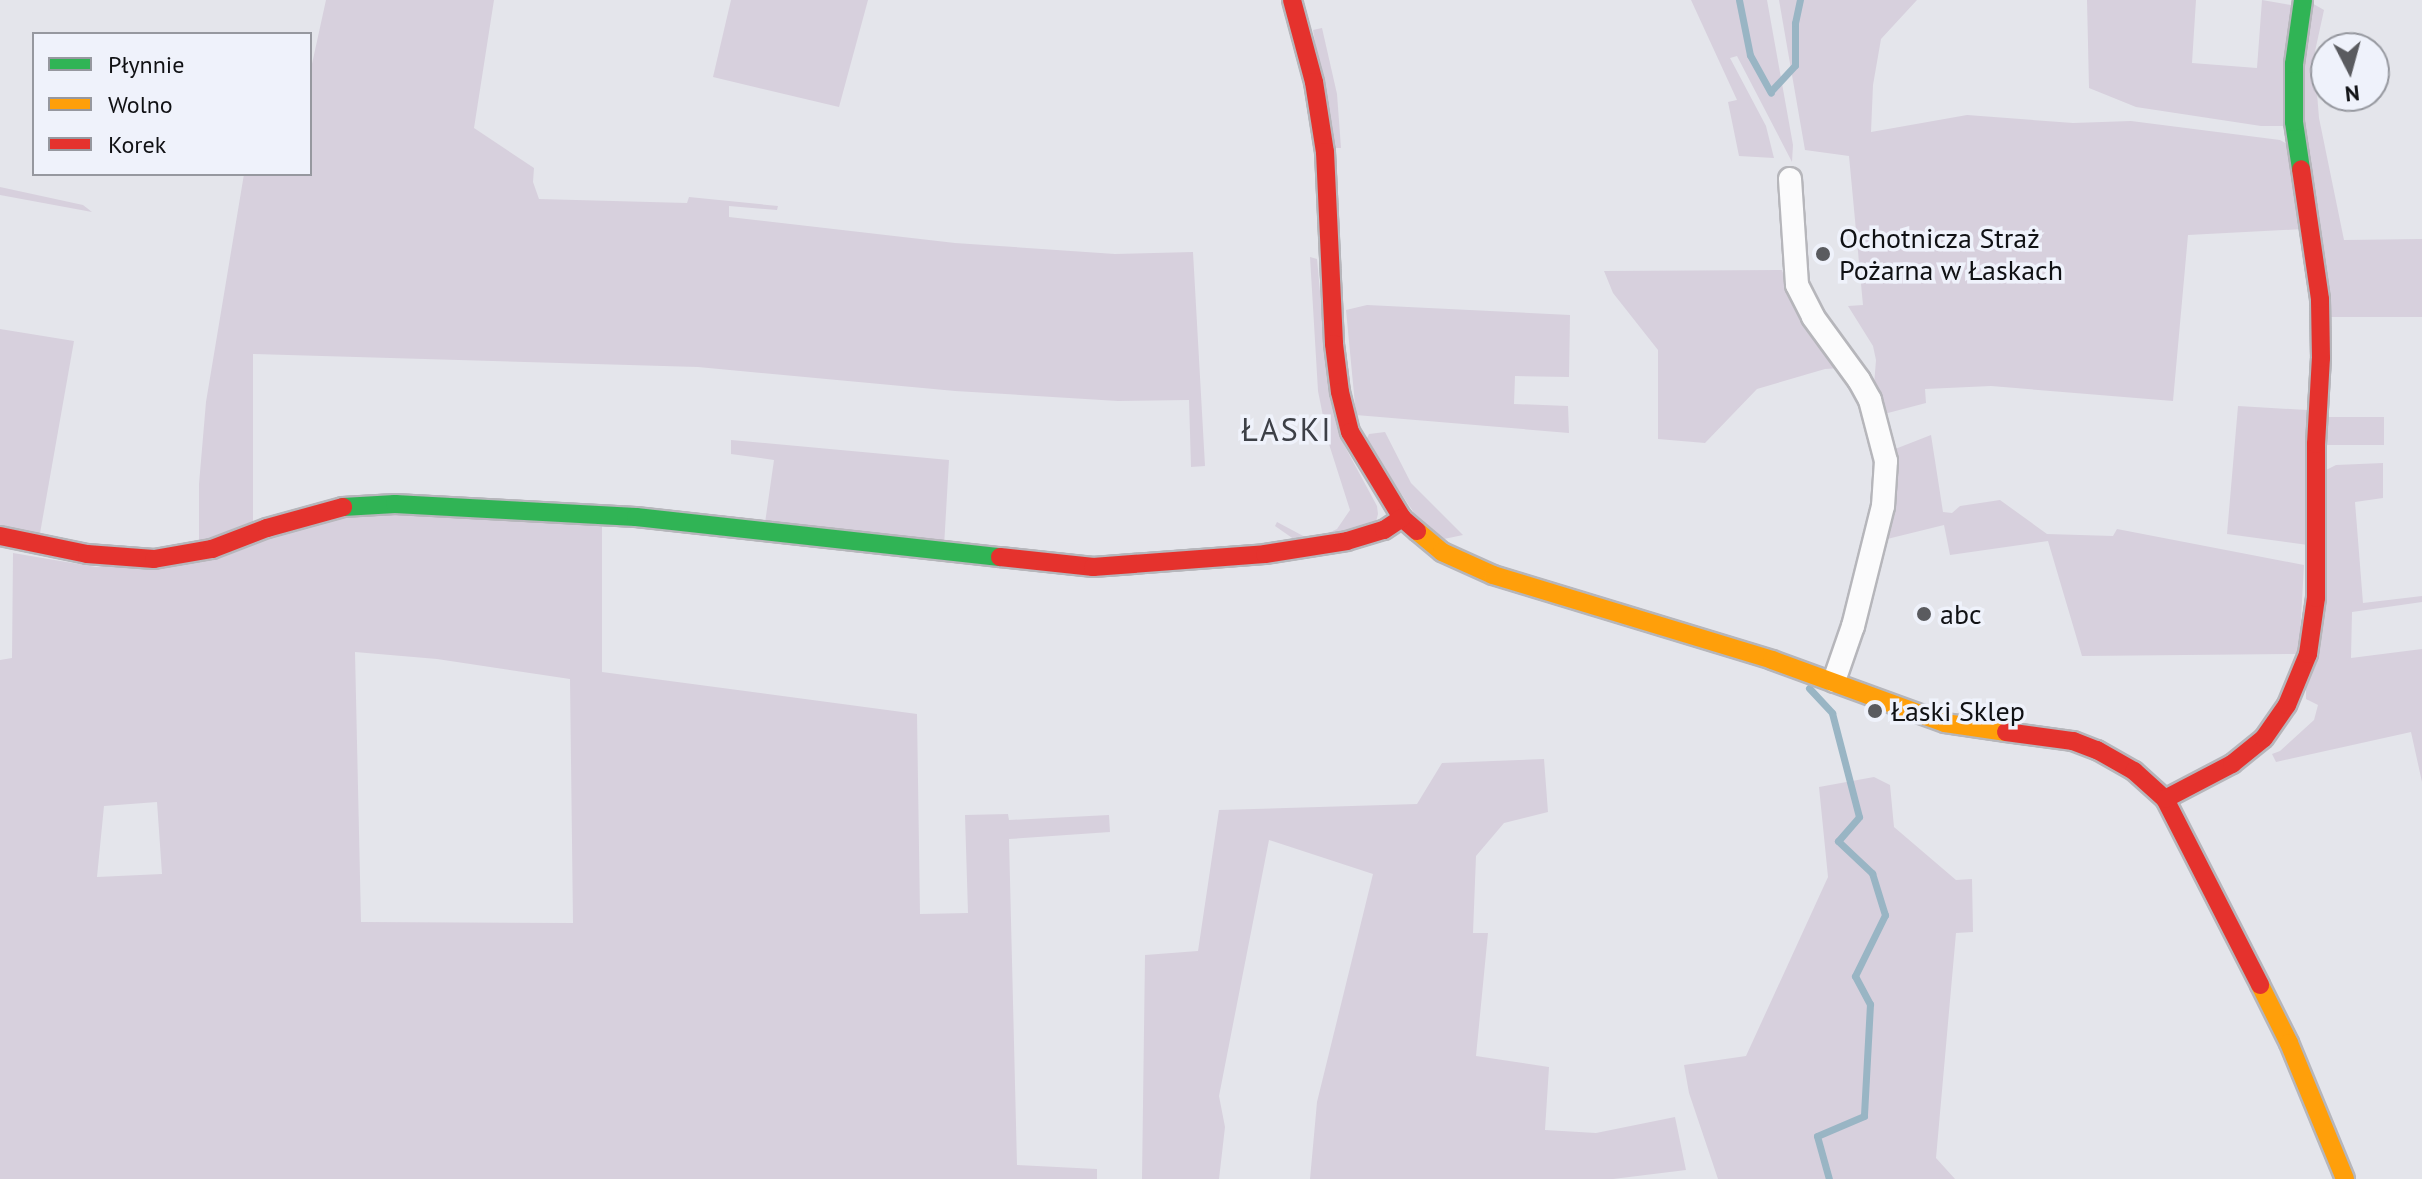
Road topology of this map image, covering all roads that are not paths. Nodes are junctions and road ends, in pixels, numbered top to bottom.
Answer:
1 (1292, 0) edge
2 (2303, 0) edge
3 (1790, 179) dead end
4 (1402, 518) junction
5 (0, 536) edge
6 (1834, 681) junction
7 (2165, 799) junction
8 (2345, 1179) edge

1 - 4 street
2 - 7 street
3 - 6 street
4 - 5 street
4 - 6 street
6 - 7 street
7 - 8 street

